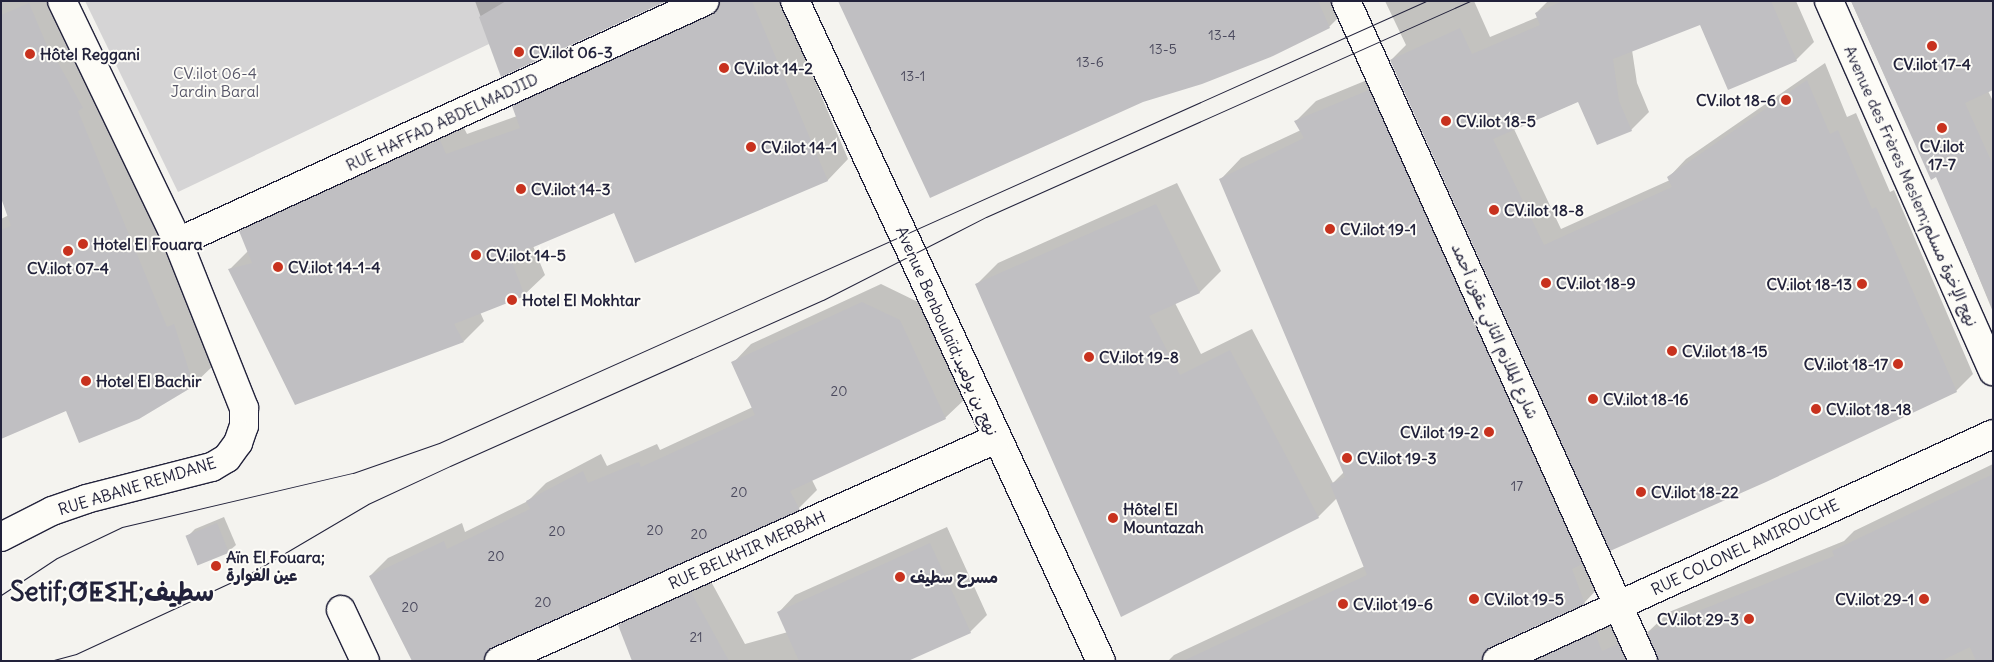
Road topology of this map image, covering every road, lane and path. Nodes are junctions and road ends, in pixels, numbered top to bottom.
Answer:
1 (62, 1) edge
2 (705, 1) edge
3 (795, 1) edge
4 (1346, 1) edge
5 (1829, 1) edge
6 (178, 242) junction
7 (1993, 371) edge
8 (1993, 434) edge
9 (996, 439) junction
10 (1, 537) edge
11 (1618, 605) junction
12 (342, 610) dead end
13 (1099, 660) edge
14 (365, 661) edge
15 (499, 661) edge
16 (1497, 661) edge
17 (1643, 661) edge

1 - 6 street, RUE ABANE REMDANE
2 - 6 street, RUE HAFFAD ABDELMADJID
3 - 9 street, Avenue Benboulaïd;نهج بن بولعيد
4 - 11 street, شارع الملازم الثاني عقون أحمد
5 - 7 street, Avenue des Frères Meslem;نهج الإخوة مسلم
6 - 10 street, RUE ABANE REMDANE
8 - 11 street, RUE COLONEL AMIROUCHE
9 - 13 street, Avenue Benboulaïd;نهج بن بولعيد
9 - 15 street, RUE BELKHIR MERBAH
11 - 16 street, RUE COLONEL AMIROUCHE
11 - 17 street, شارع الملازم الثاني عقون أحمد
12 - 14 street

